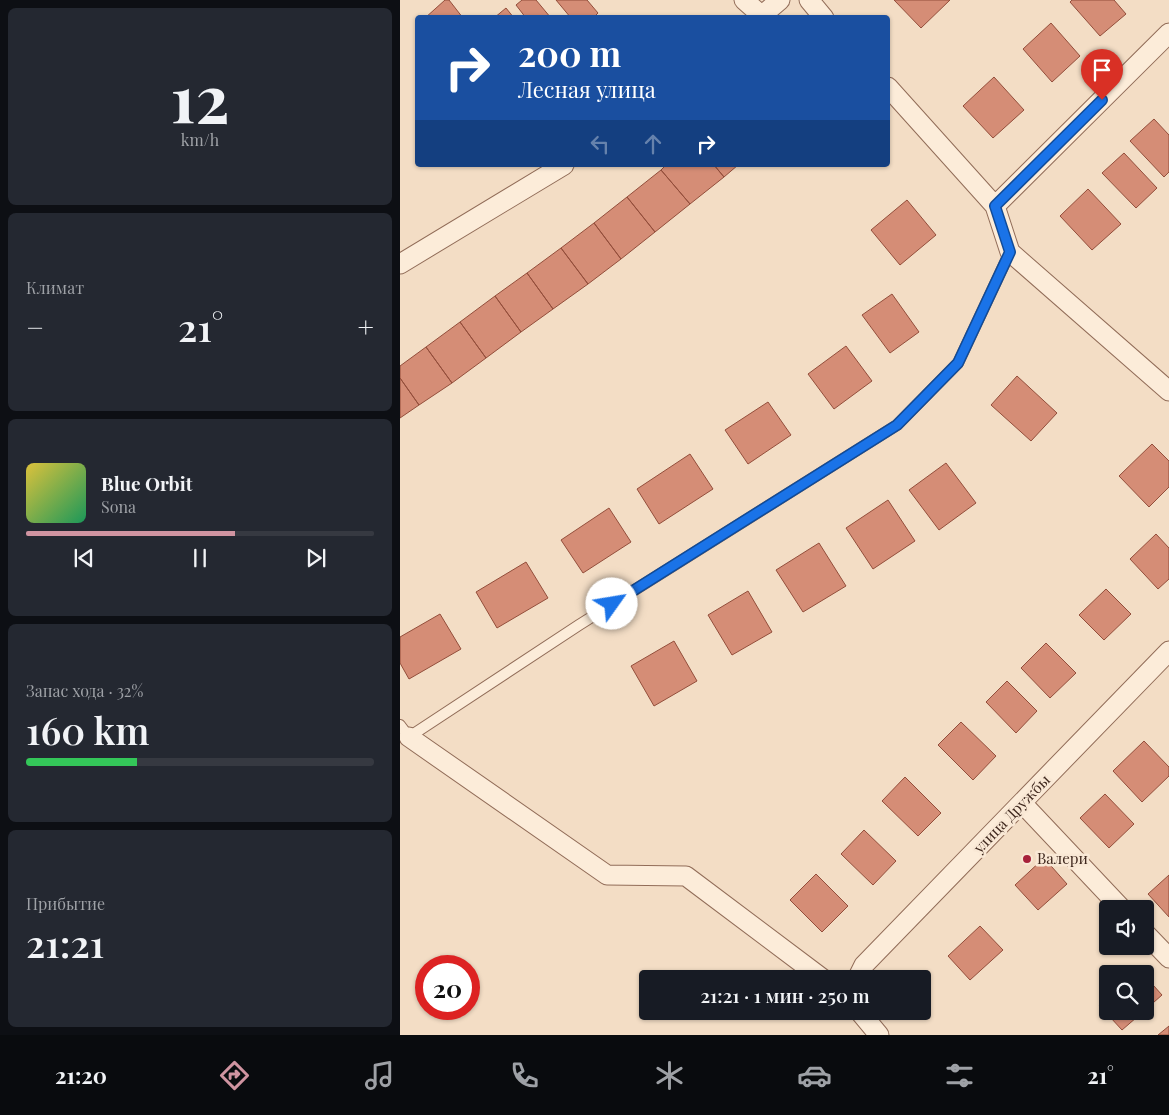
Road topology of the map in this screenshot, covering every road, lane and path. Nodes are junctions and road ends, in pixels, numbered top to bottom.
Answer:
1 (744, 0) edge
2 (780, 0) edge
3 (809, 0) edge
4 (760, 15) edge
5 (762, 15) edge
6 (822, 15) edge
7 (1169, 33) edge
8 (890, 89) edge
9 (561, 167) edge
10 (995, 206) junction
11 (1010, 252) junction
12 (400, 264) edge
13 (1169, 391) edge
14 (1169, 651) edge
15 (404, 731) edge
16 (1022, 803) junction
17 (1114, 900) edge
18 (1154, 942) edge
19 (1169, 958) edge
20 (811, 970) edge
21 (862, 970) edge
22 (866, 1020) edge
23 (879, 1035) edge

1 - 4 street
2 - 5 street
3 - 6 street
7 - 10 street
8 - 10 street
9 - 12 street
10 - 11 street
11 - 13 street
11 - 15 lane
14 - 16 street, улица Дружбы
15 - 20 street
16 - 17 street
16 - 21 street, улица Дружбы
18 - 19 street
22 - 23 street

